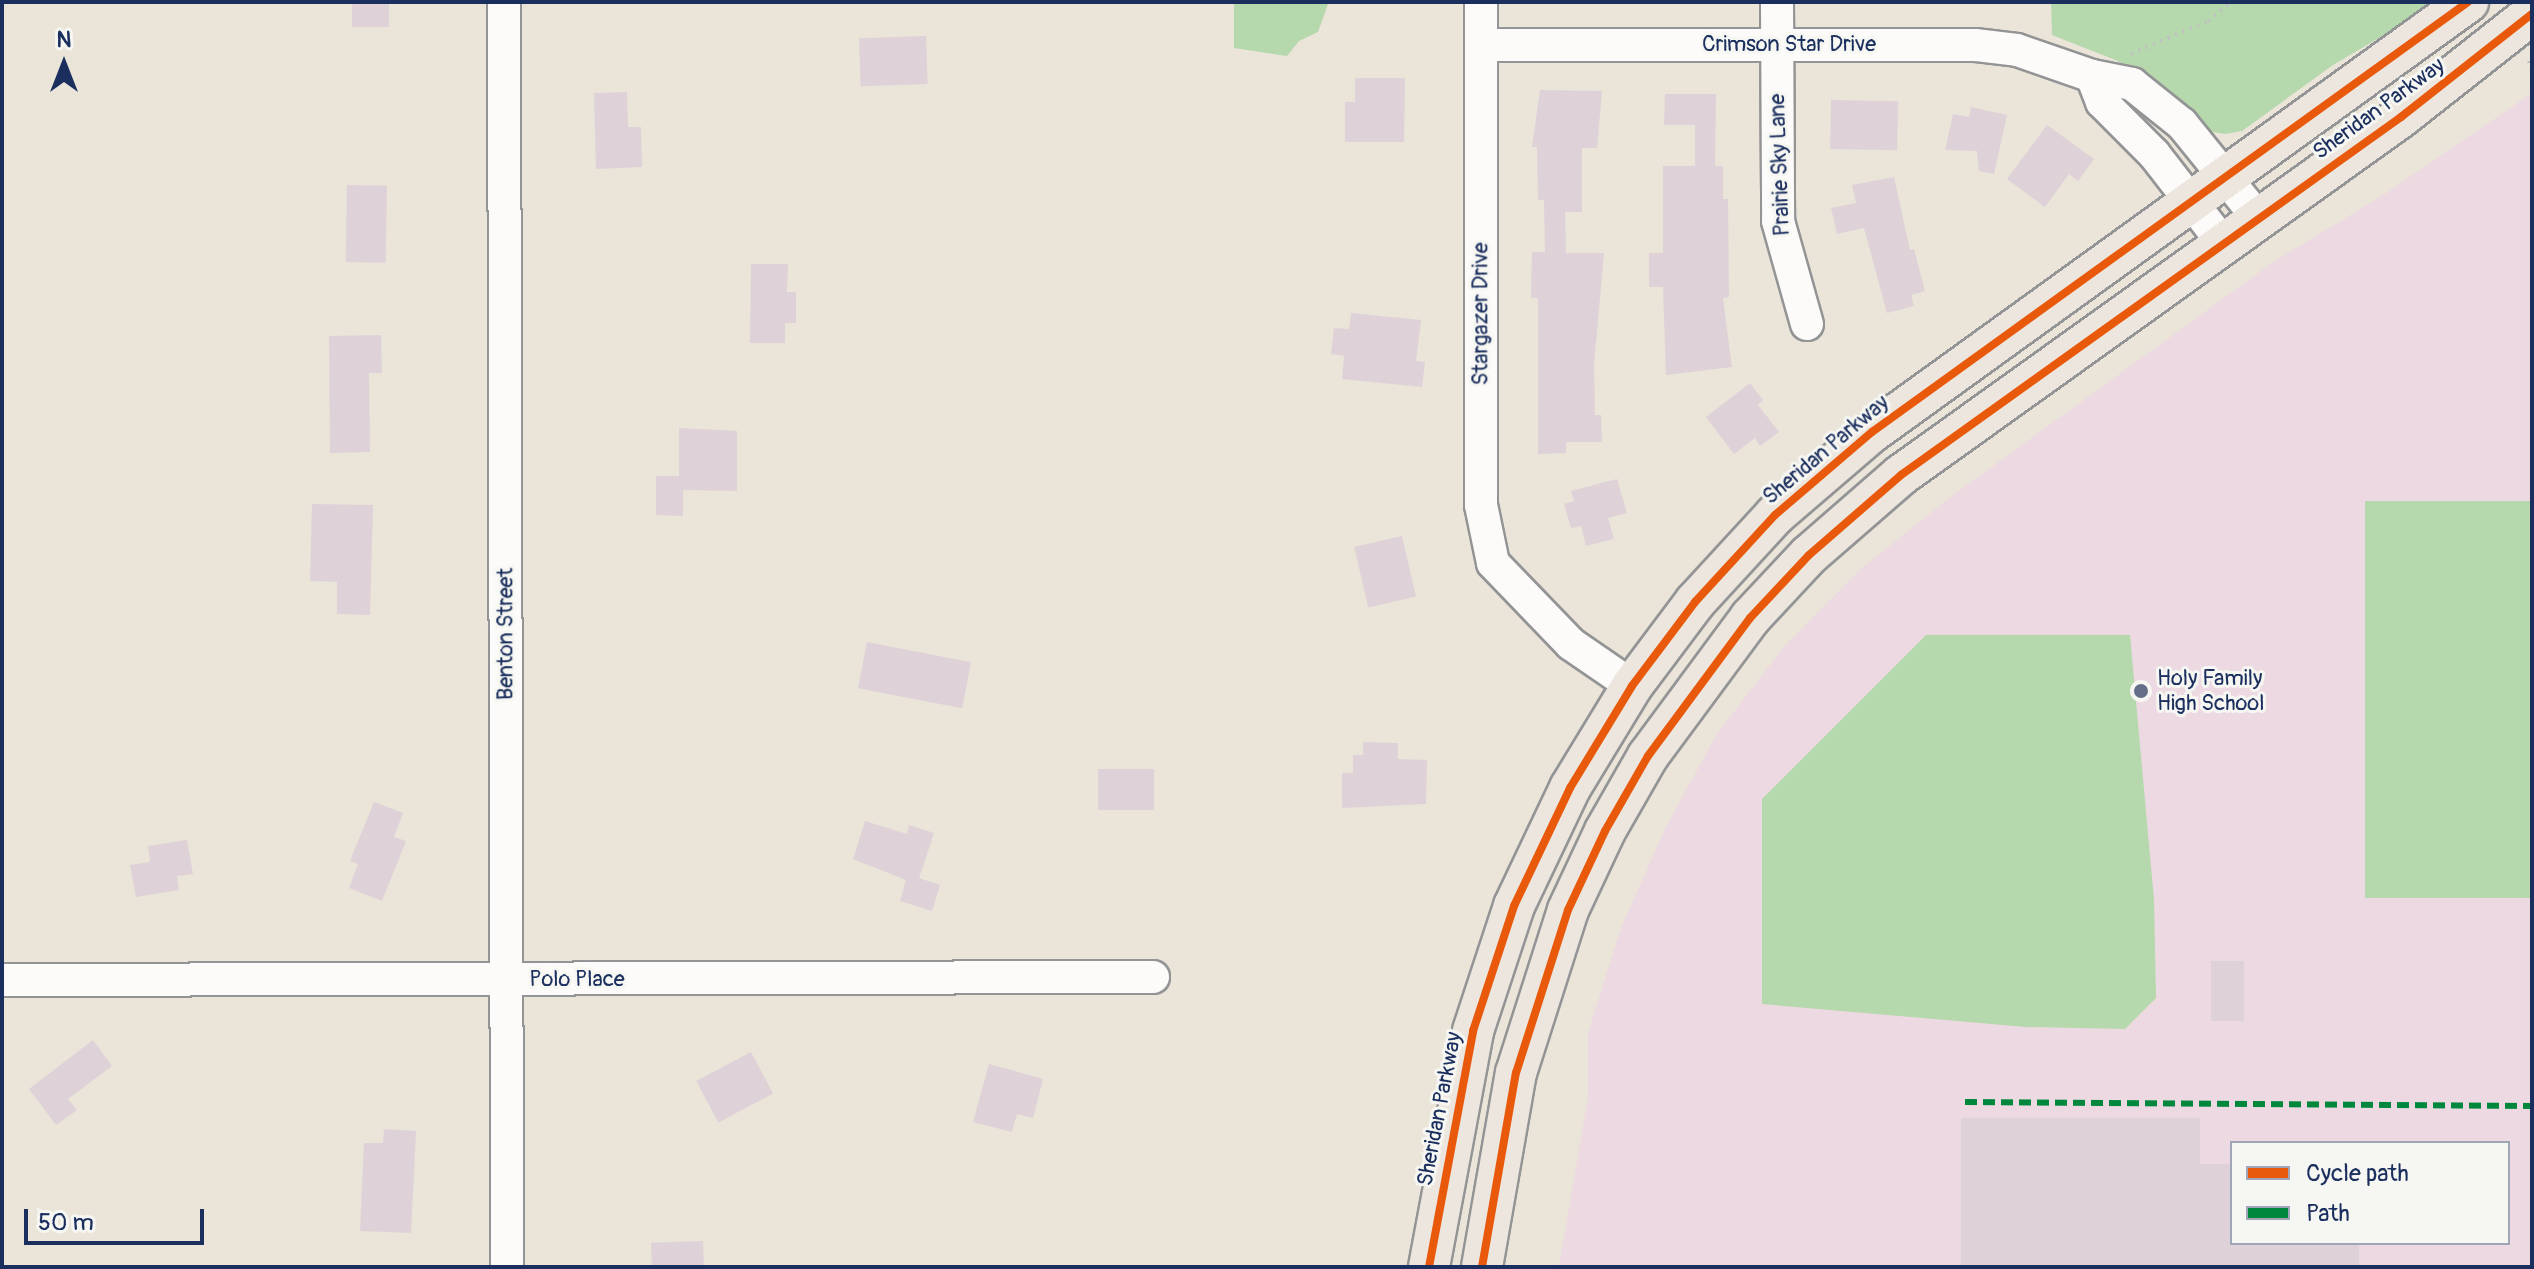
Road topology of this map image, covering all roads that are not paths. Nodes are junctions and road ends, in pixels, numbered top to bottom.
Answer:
1 (504, 2) edge
2 (1481, 2) edge
3 (1777, 2) edge
4 (2468, 2) edge
5 (2532, 14) edge
6 (1481, 45) junction
7 (1777, 45) junction
8 (2092, 76) junction
9 (2228, 176) junction
10 (2191, 201) junction
11 (2258, 218) junction
12 (2223, 243) junction
13 (1807, 324) dead end
14 (1632, 686) junction
15 (1153, 977) dead end
16 (2, 980) edge
17 (507, 980) junction
18 (507, 1267) edge
19 (1429, 1267) edge
20 (1482, 1267) edge

1 - 17 street, Benton Street
2 - 6 street, Stargazer Drive
3 - 7 street, Prairie Sky Lane
4 - 9 main road, Sheridan Parkway
5 - 11 main road, Sheridan Parkway
6 - 7 street, Crimson Star Drive
6 - 14 street, Stargazer Drive
7 - 8 street, Crimson Star Drive
7 - 13 street, Prairie Sky Lane
8 - 9 street, Crimson Star Drive
8 - 10 street
9 - 10 main road, Sheridan Parkway
9 - 11 street, Crimson Star Drive
10 - 12 street
10 - 14 main road, Sheridan Parkway
11 - 12 main road, Sheridan Parkway
12 - 20 main road, Sheridan Parkway
14 - 19 main road, Sheridan Parkway
15 - 17 street, Polo Place
16 - 17 street, Polo Place
17 - 18 street, Benton Street

